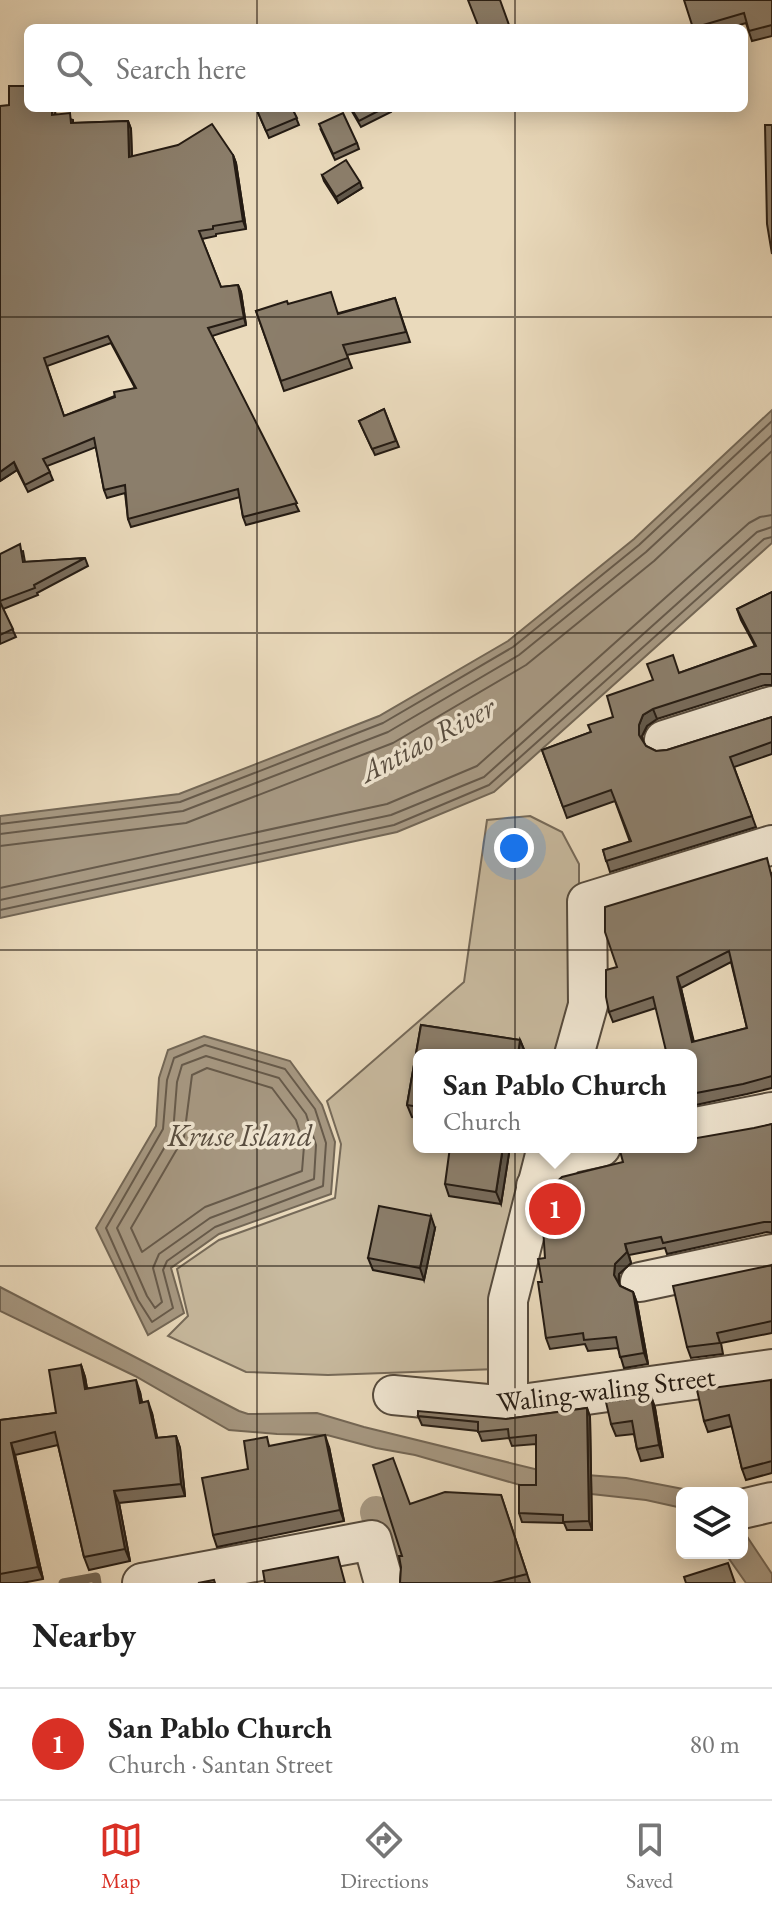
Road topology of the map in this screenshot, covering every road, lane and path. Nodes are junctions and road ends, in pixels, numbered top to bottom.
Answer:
1 (771, 711) edge
2 (664, 740) dead end
3 (772, 845) edge
4 (576, 1049) edge
5 (772, 1112) edge
6 (697, 1127) edge
7 (545, 1153) edge
8 (573, 1153) edge
9 (536, 1186) junction
10 (772, 1254) edge
11 (640, 1282) dead end
12 (772, 1369) edge
13 (393, 1395) dead end
14 (508, 1406) junction
15 (772, 1502) edge
16 (748, 1508) edge
17 (142, 1583) edge
18 (384, 1583) edge

1 - 2 street
3 - 4 street
5 - 6 street
7 - 9 street
8 - 9 street
9 - 14 street
10 - 11 street
12 - 14 street, Waling-waling Street
13 - 14 street, Waling-waling Street
15 - 16 street
17 - 18 street

